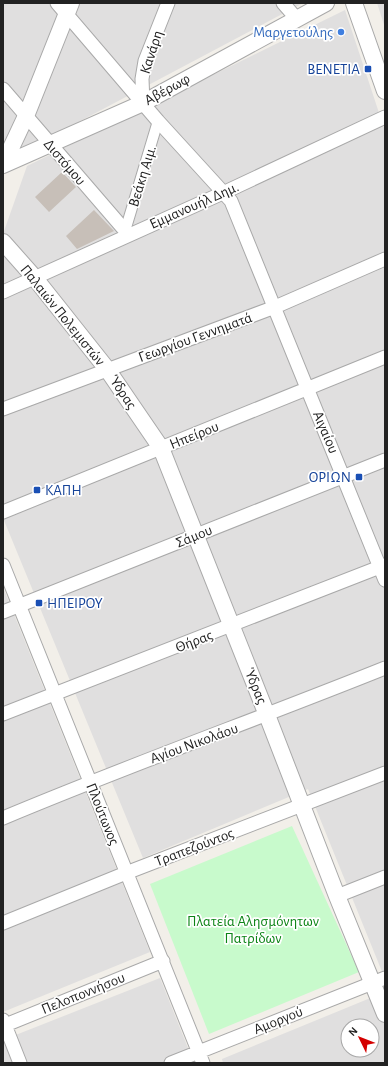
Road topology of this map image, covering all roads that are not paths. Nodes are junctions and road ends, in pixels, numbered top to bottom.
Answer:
1 (168, 3) edge
2 (284, 3) edge
3 (326, 3) edge
4 (354, 3) edge
5 (65, 7) edge
6 (296, 18) junction
7 (3, 88) edge
8 (385, 91) edge
9 (143, 103) junction
10 (26, 116) junction
11 (385, 117) edge
12 (158, 121) junction
13 (50, 144) junction
14 (3, 165) edge
15 (225, 192) junction
16 (127, 232) junction
17 (3, 242) edge
18 (385, 259) edge
19 (34, 277) junction
20 (3, 292) edge
21 (274, 307) junction
22 (385, 357) edge
23 (107, 369) junction
24 (308, 389) junction
25 (3, 409) edge
26 (161, 448) junction
27 (385, 460) edge
28 (344, 476) junction
29 (3, 512) edge
30 (195, 536) junction
31 (3, 565) edge
32 (382, 566) edge
33 (385, 580) edge
34 (20, 606) junction
35 (3, 612) edge
36 (231, 626) junction
37 (385, 668) edge
38 (55, 694) junction
39 (3, 714) edge
40 (268, 715) junction
41 (385, 773) edge
42 (90, 781) junction
43 (302, 806) junction
44 (3, 818) edge
45 (126, 873) junction
46 (385, 877) edge
47 (337, 896) junction
48 (3, 923) edge
49 (163, 961) junction
50 (379, 980) edge
51 (385, 1014) edge
52 (4, 1024) edge
53 (200, 1058) edge
54 (20, 1063) edge
55 (171, 1063) edge

1 - 9 street, Κανάρη
2 - 6 street
3 - 6 street, Αβέρωφ
4 - 8 street
5 - 9 street, Αιγαίου
5 - 10 street
6 - 9 street, Αβέρωφ
7 - 10 street, Διστόμου
9 - 12 street, Αιγαίου
9 - 13 street, Αβέρωφ
10 - 13 street, Διστόμου
10 - 14 street
11 - 15 street, Εμμανουήλ Δημ.
12 - 15 street, Αιγαίου
12 - 16 street, Βεάκη Αιμ.
13 - 14 street, Αβέρωφ
13 - 16 street, Διστόμου
15 - 16 street, Εμμανουήλ Δημ.
15 - 21 street, Αιγαίου
16 - 19 street, Εμμανουήλ Δημ.
17 - 19 street, Παλαιών Πολεμιστών
18 - 21 street, Γεωργίου Γεννηματά
19 - 20 street, Εμμανουήλ Δημ.
19 - 23 street, Παλαιών Πολεμιστών
21 - 23 street, Γεωργίου Γεννηματά
21 - 24 street, Αιγαίου
22 - 24 street, Ηπείρου
23 - 25 street, Γεωργίου Γεννηματά
23 - 26 street, Ύδρας
24 - 26 street, Ηπείρου
24 - 28 street, Αιγαίου
26 - 29 street, Ηπείρου
26 - 30 street, Ύδρας
27 - 28 street, Σάμου
28 - 30 street, Σάμου
28 - 32 street, Αιγαίου
30 - 34 street, Σάμου
30 - 36 street, Ύδρας
31 - 34 street, Πλούτωνος
32 - 33 street, Αιγαίου
32 - 36 street, Θήρας
34 - 35 street, Σάμου
34 - 38 street, Πλούτωνος
36 - 38 street, Θήρας
36 - 40 street, Ύδρας
37 - 40 street, Αγίου Νικολάου
38 - 39 street, Θήρας
38 - 42 street, Πλούτωνος
40 - 42 street, Αγίου Νικολάου
40 - 43 street, Ύδρας
41 - 43 street, Τραπεζούντος
42 - 44 street, Αγίου Νικολάου
42 - 45 street, Πλούτωνος
43 - 45 street, Τραπεζούντος
43 - 47 street, Ύδρας
45 - 48 street, Τραπεζούντος
45 - 49 street, Πλούτωνος
46 - 47 street
47 - 50 street, Ύδρας
49 - 52 street, Πελοποννήσου
49 - 53 street, Πλούτωνος
50 - 51 street, Ύδρας
50 - 53 street, Αμοργού
52 - 54 street
53 - 55 street, Αμοργού

